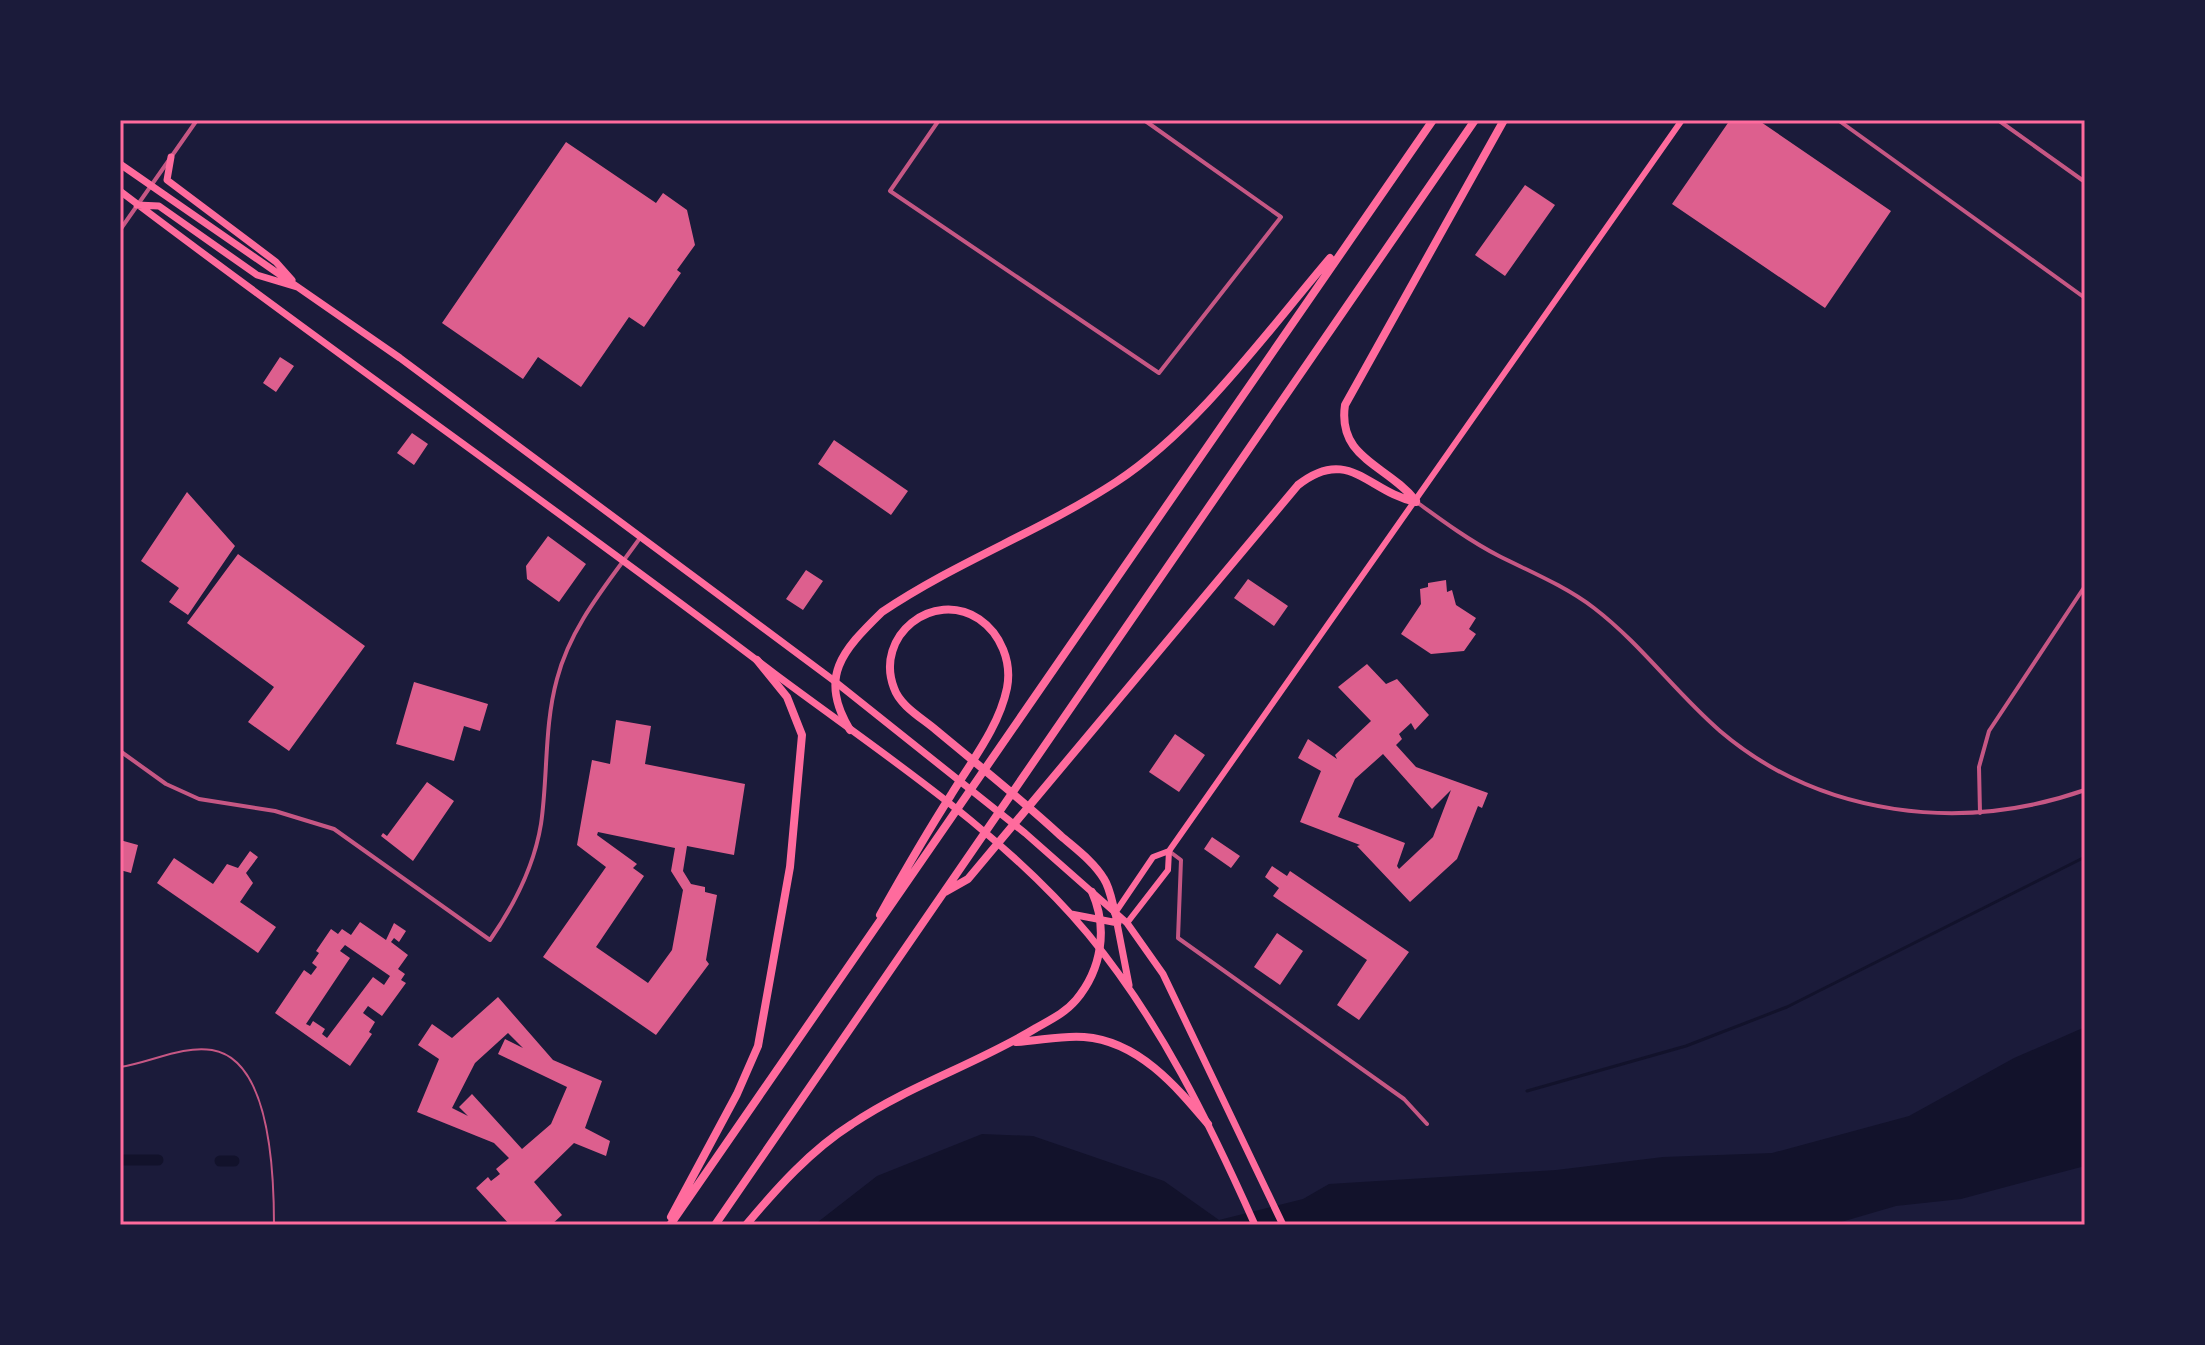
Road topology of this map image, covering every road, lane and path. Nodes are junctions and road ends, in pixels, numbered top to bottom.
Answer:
1 (197, 120) edge
2 (939, 120) edge
3 (1144, 120) edge
4 (1433, 120) edge
5 (1475, 120) edge
6 (1504, 120) edge
7 (1682, 120) edge
8 (1838, 120) edge
9 (1998, 120) edge
10 (171, 157) junction
11 (120, 164) edge
12 (2085, 182) edge
13 (151, 185) junction
14 (120, 191) edge
15 (137, 205) junction
16 (1356, 227) junction
17 (120, 230) edge
18 (299, 288) junction
19 (2085, 298) edge
20 (1416, 502) junction
21 (641, 536) junction
22 (624, 561) junction
23 (2085, 586) edge
24 (757, 660) junction
25 (833, 680) junction
26 (850, 730) junction
27 (120, 751) edge
28 (2085, 790) edge
29 (1980, 813) junction
30 (1169, 851) junction
31 (1092, 892) junction
32 (941, 894) junction
33 (1069, 913) junction
34 (1115, 913) junction
35 (1101, 922) junction
36 (1116, 923) junction
37 (1127, 923) junction
38 (1100, 949) junction
39 (850, 966) junction
40 (1133, 994) junction
41 (1016, 1042) junction
42 (120, 1067) edge
43 (1208, 1124) junction
44 (1427, 1124) dead end
45 (274, 1225) edge
46 (669, 1225) edge
47 (715, 1225) edge
48 (746, 1225) edge
49 (1255, 1225) edge
50 (1283, 1225) edge

1 - 10 street
2 - 3 street
4 - 16 highway
5 - 32 highway
6 - 20 highway
7 - 20 main road
8 - 19 street
9 - 12 street
10 - 13 street
10 - 18 main road
11 - 13 main road
13 - 15 street
13 - 18 main road
14 - 15 main road
15 - 17 street
15 - 18 main road
15 - 22 main road
16 - 25 highway
16 - 39 highway
18 - 21 main road
20 - 29 street
20 - 30 main road
20 - 32 highway
21 - 22 street
21 - 25 main road
22 - 24 main road
22 - 27 street
23 - 29 street
24 - 26 main road
24 - 46 highway
25 - 26 highway
25 - 31 main road
26 - 33 main road
28 - 29 street
30 - 34 main road
30 - 37 main road
30 - 44 street
31 - 34 main road
31 - 35 highway
32 - 47 highway
33 - 35 main road
33 - 38 main road
34 - 36 main road
34 - 37 main road
34 - 39 highway
35 - 36 main road
35 - 38 highway
36 - 37 main road
36 - 40 main road
37 - 50 main road
38 - 40 main road
38 - 41 highway
39 - 46 highway
40 - 43 main road
41 - 43 highway
41 - 48 highway
42 - 45 lane
43 - 49 main road

